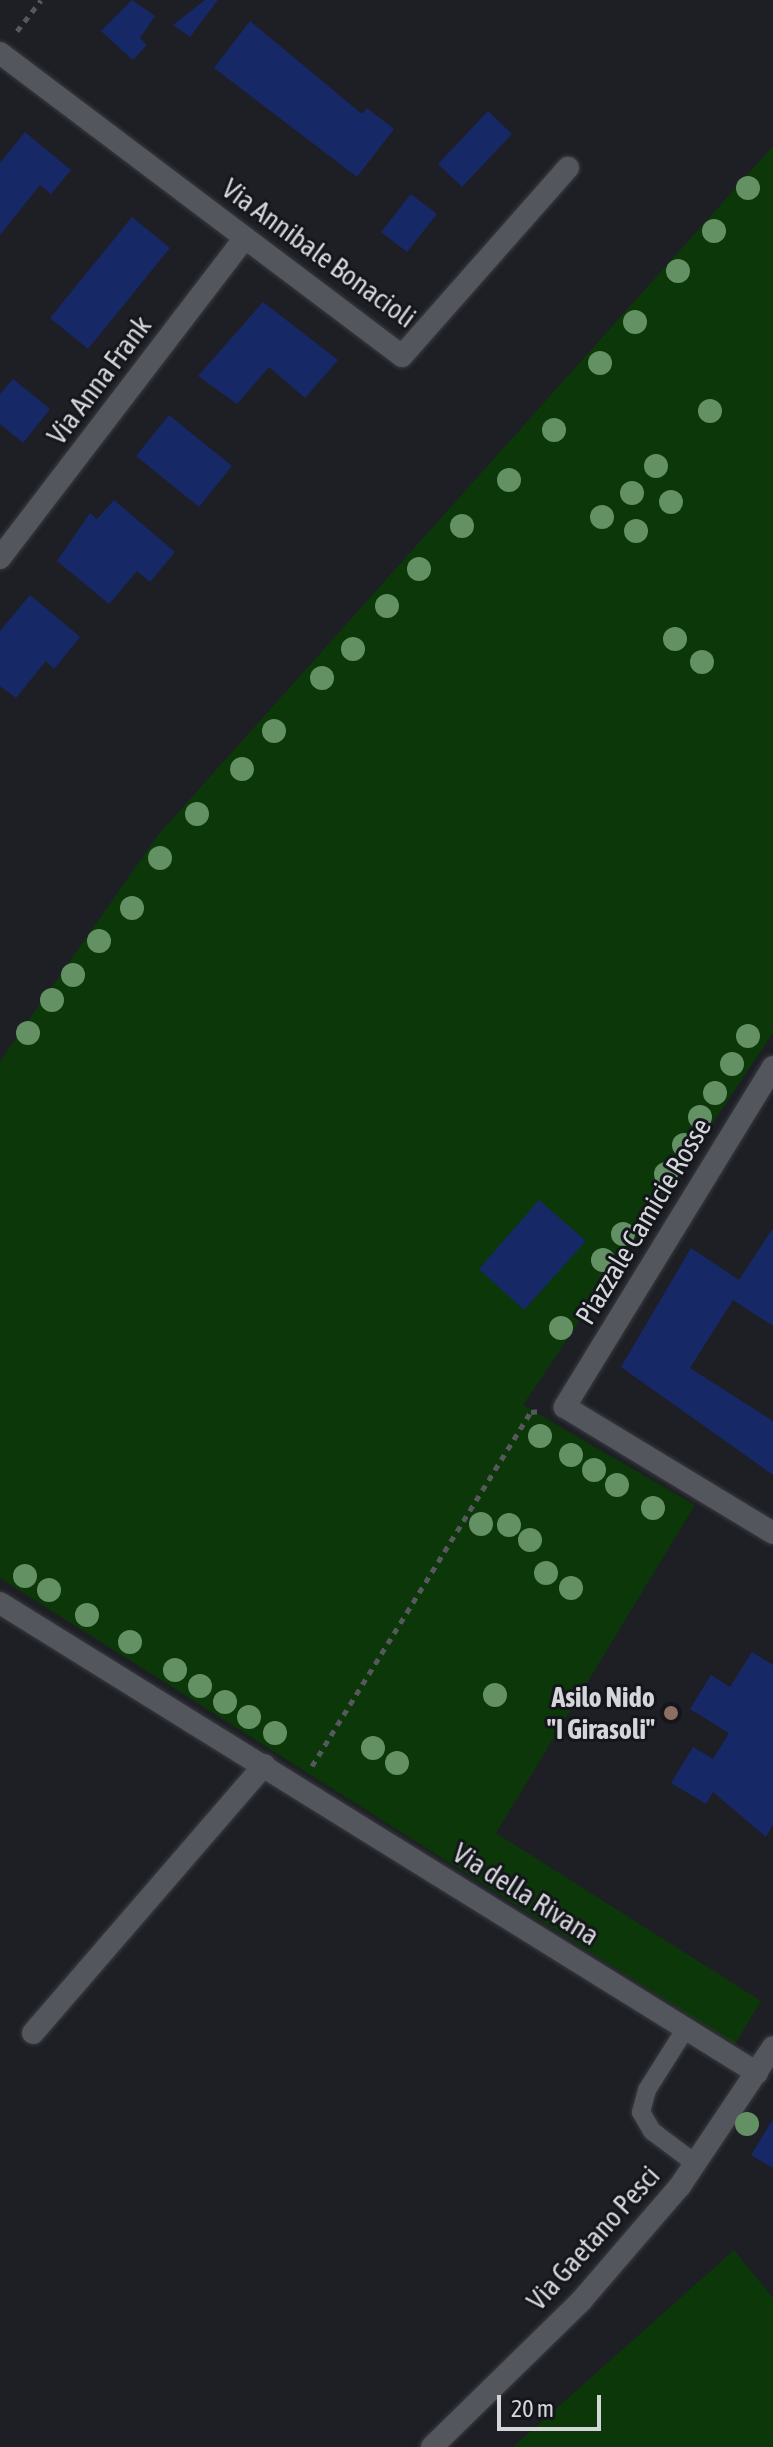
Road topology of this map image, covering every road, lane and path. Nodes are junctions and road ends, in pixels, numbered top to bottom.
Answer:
1 (41, 0) edge
2 (0, 53) edge
3 (568, 168) dead end
4 (245, 238) junction
5 (0, 558) edge
6 (773, 1067) edge
7 (565, 1407) junction
8 (773, 1533) edge
9 (0, 1603) edge
10 (264, 1765) junction
11 (297, 1786) junction
12 (686, 2028) junction
13 (33, 2033) dead end
14 (773, 2047) edge
15 (757, 2073) junction
16 (696, 2164) junction
17 (432, 2447) edge

1 - 2 path
2 - 4 street, Via Annibale Bonacioli
3 - 4 street, Via Annibale Bonacioli
4 - 5 street, Via Anna Frank
6 - 7 street, Piazzale Camicie Rosse
7 - 8 street
7 - 11 path
9 - 10 street, Via della Rivana
10 - 11 street, Via della Rivana
10 - 13 street
11 - 12 street, Via della Rivana
12 - 15 street, Via della Rivana
12 - 16 lane
14 - 15 street, Via Gaetano Pesci
15 - 16 street, Via Gaetano Pesci
16 - 17 street, Via Gaetano Pesci

